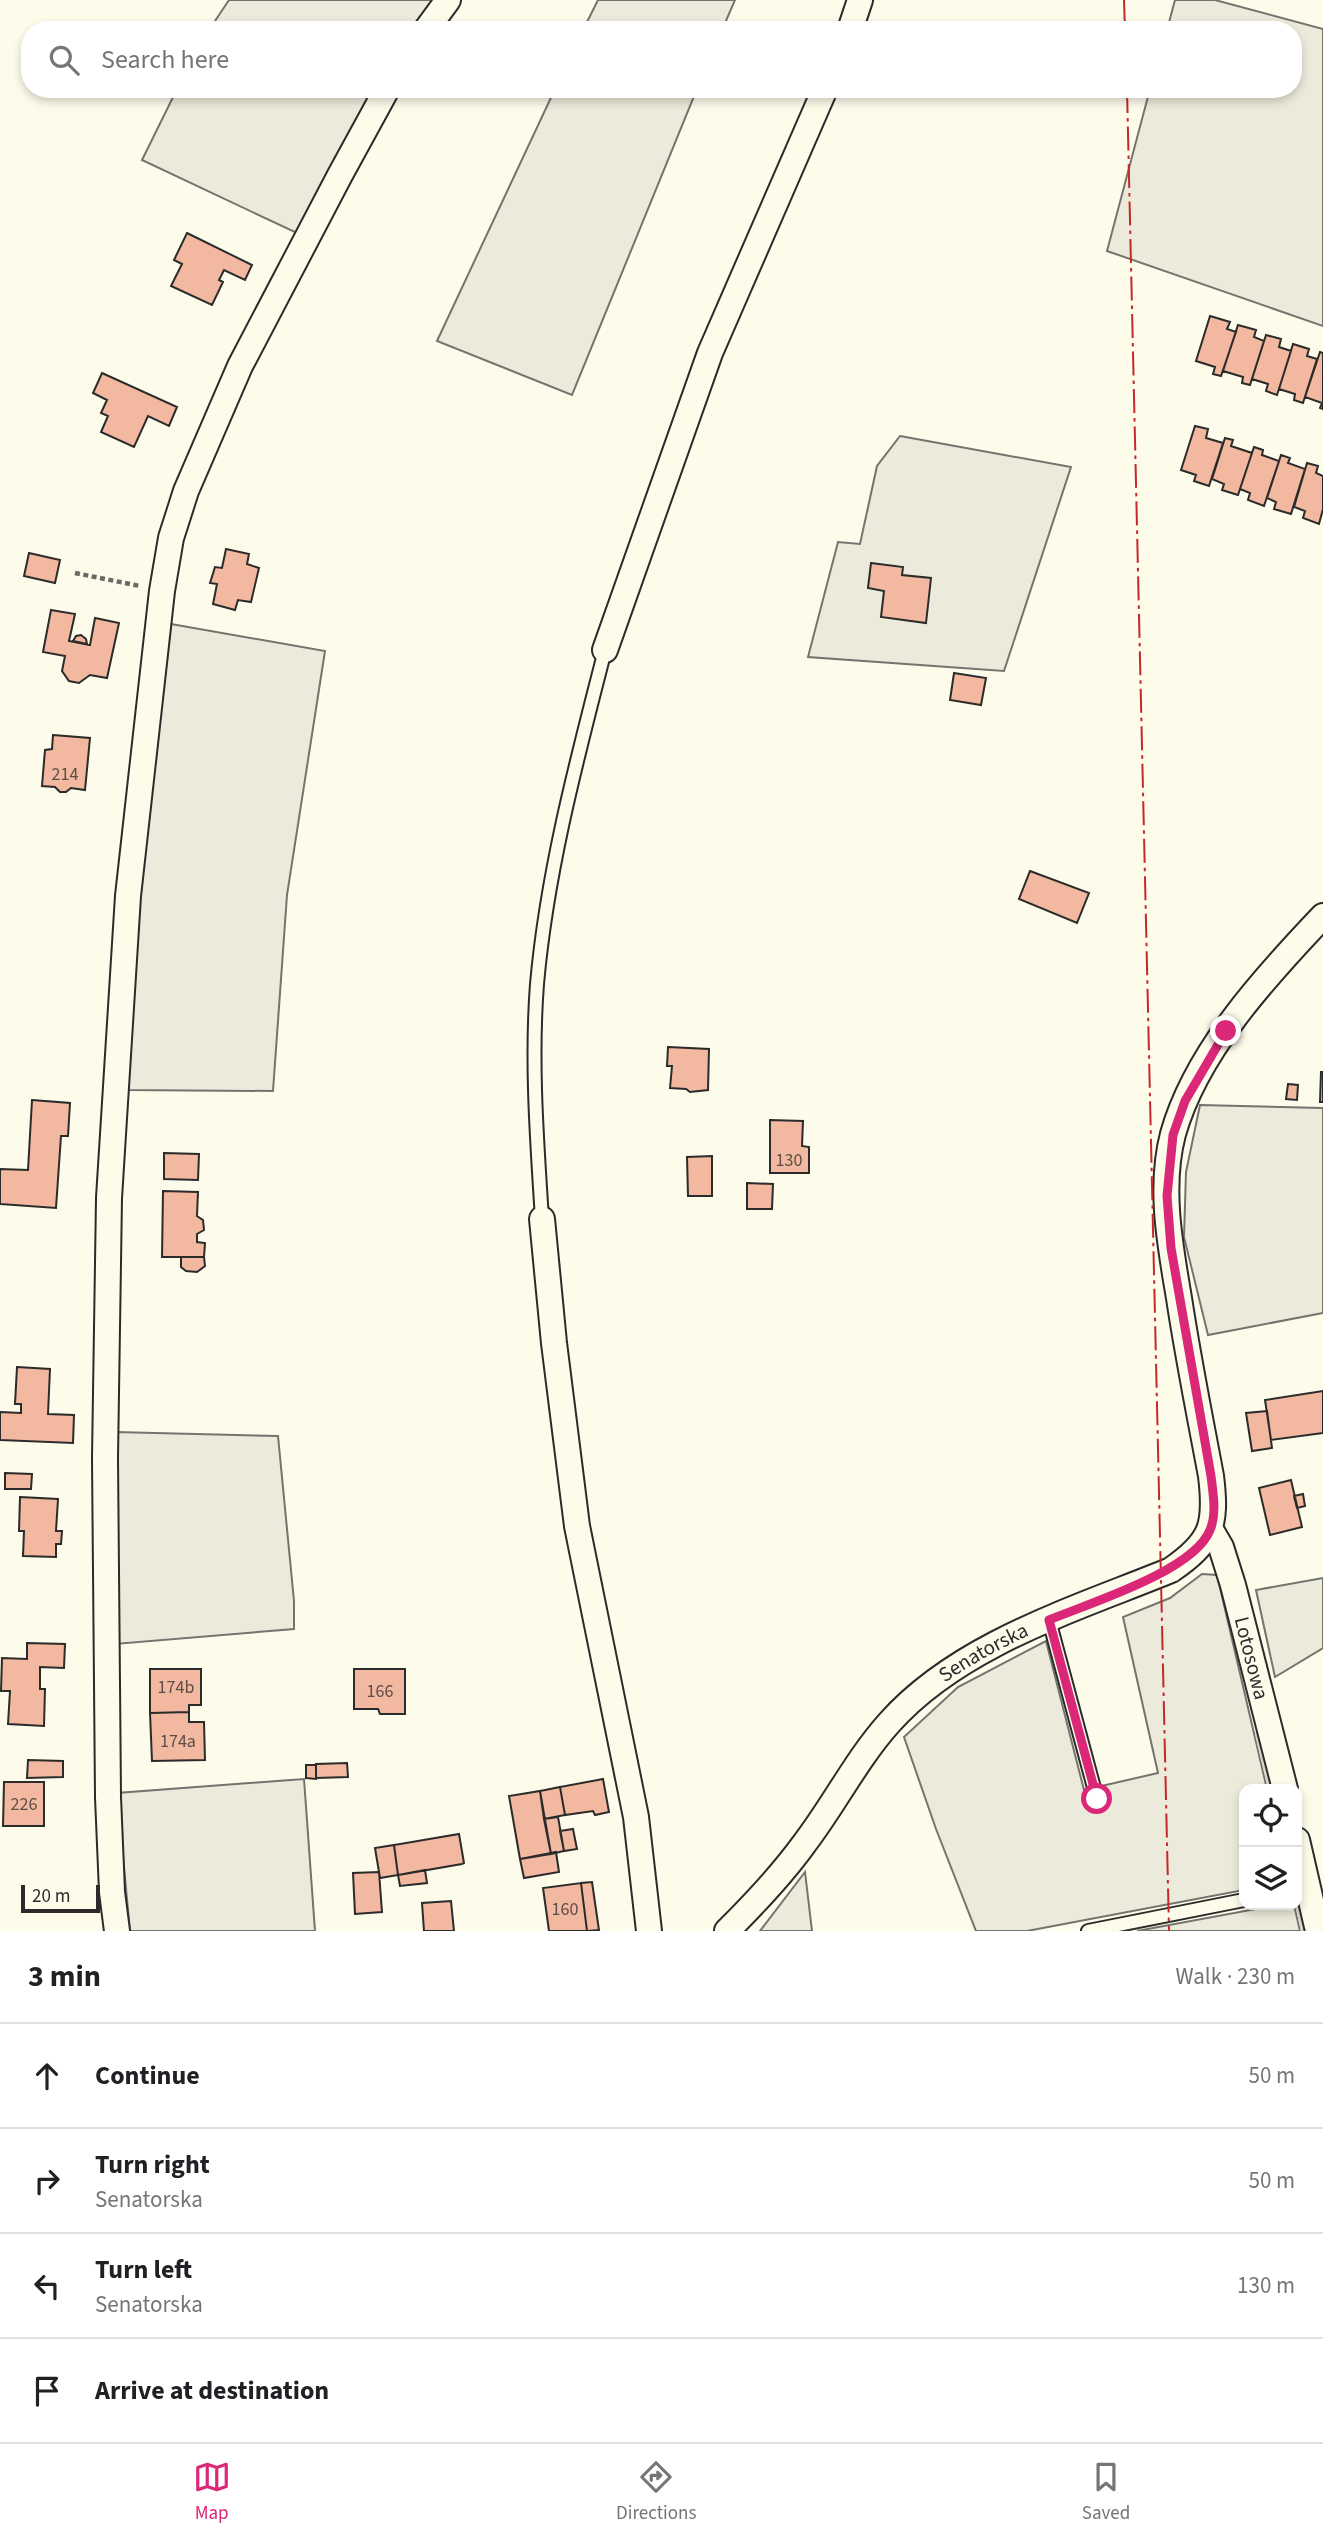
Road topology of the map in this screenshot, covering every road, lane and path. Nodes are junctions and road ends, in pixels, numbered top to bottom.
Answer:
1 (448, 0) edge
2 (860, 0) edge
3 (433, 21) edge
4 (853, 21) edge
5 (382, 98) edge
6 (821, 98) edge
7 (75, 573) dead end
8 (162, 591) junction
9 (605, 650) joint
10 (1323, 916) edge
11 (542, 1219) joint
12 (1211, 1530) junction
13 (1049, 1620) junction
14 (1284, 1784) edge
15 (1097, 1799) dead end
16 (1302, 1888) edge
17 (1239, 1901) edge
18 (117, 1931) edge
19 (649, 1931) edge
20 (726, 1931) edge
21 (1088, 1931) edge
22 (1318, 1931) edge

1 - 3 street
2 - 4 street
5 - 8 street
6 - 9 street
7 - 8 path
8 - 18 street
9 - 11 lane
10 - 12 street
11 - 19 street
12 - 13 street, Senatorska
12 - 14 street, Lotosowa
13 - 15 lane
13 - 20 street, Senatorska
16 - 22 street
17 - 21 lane

